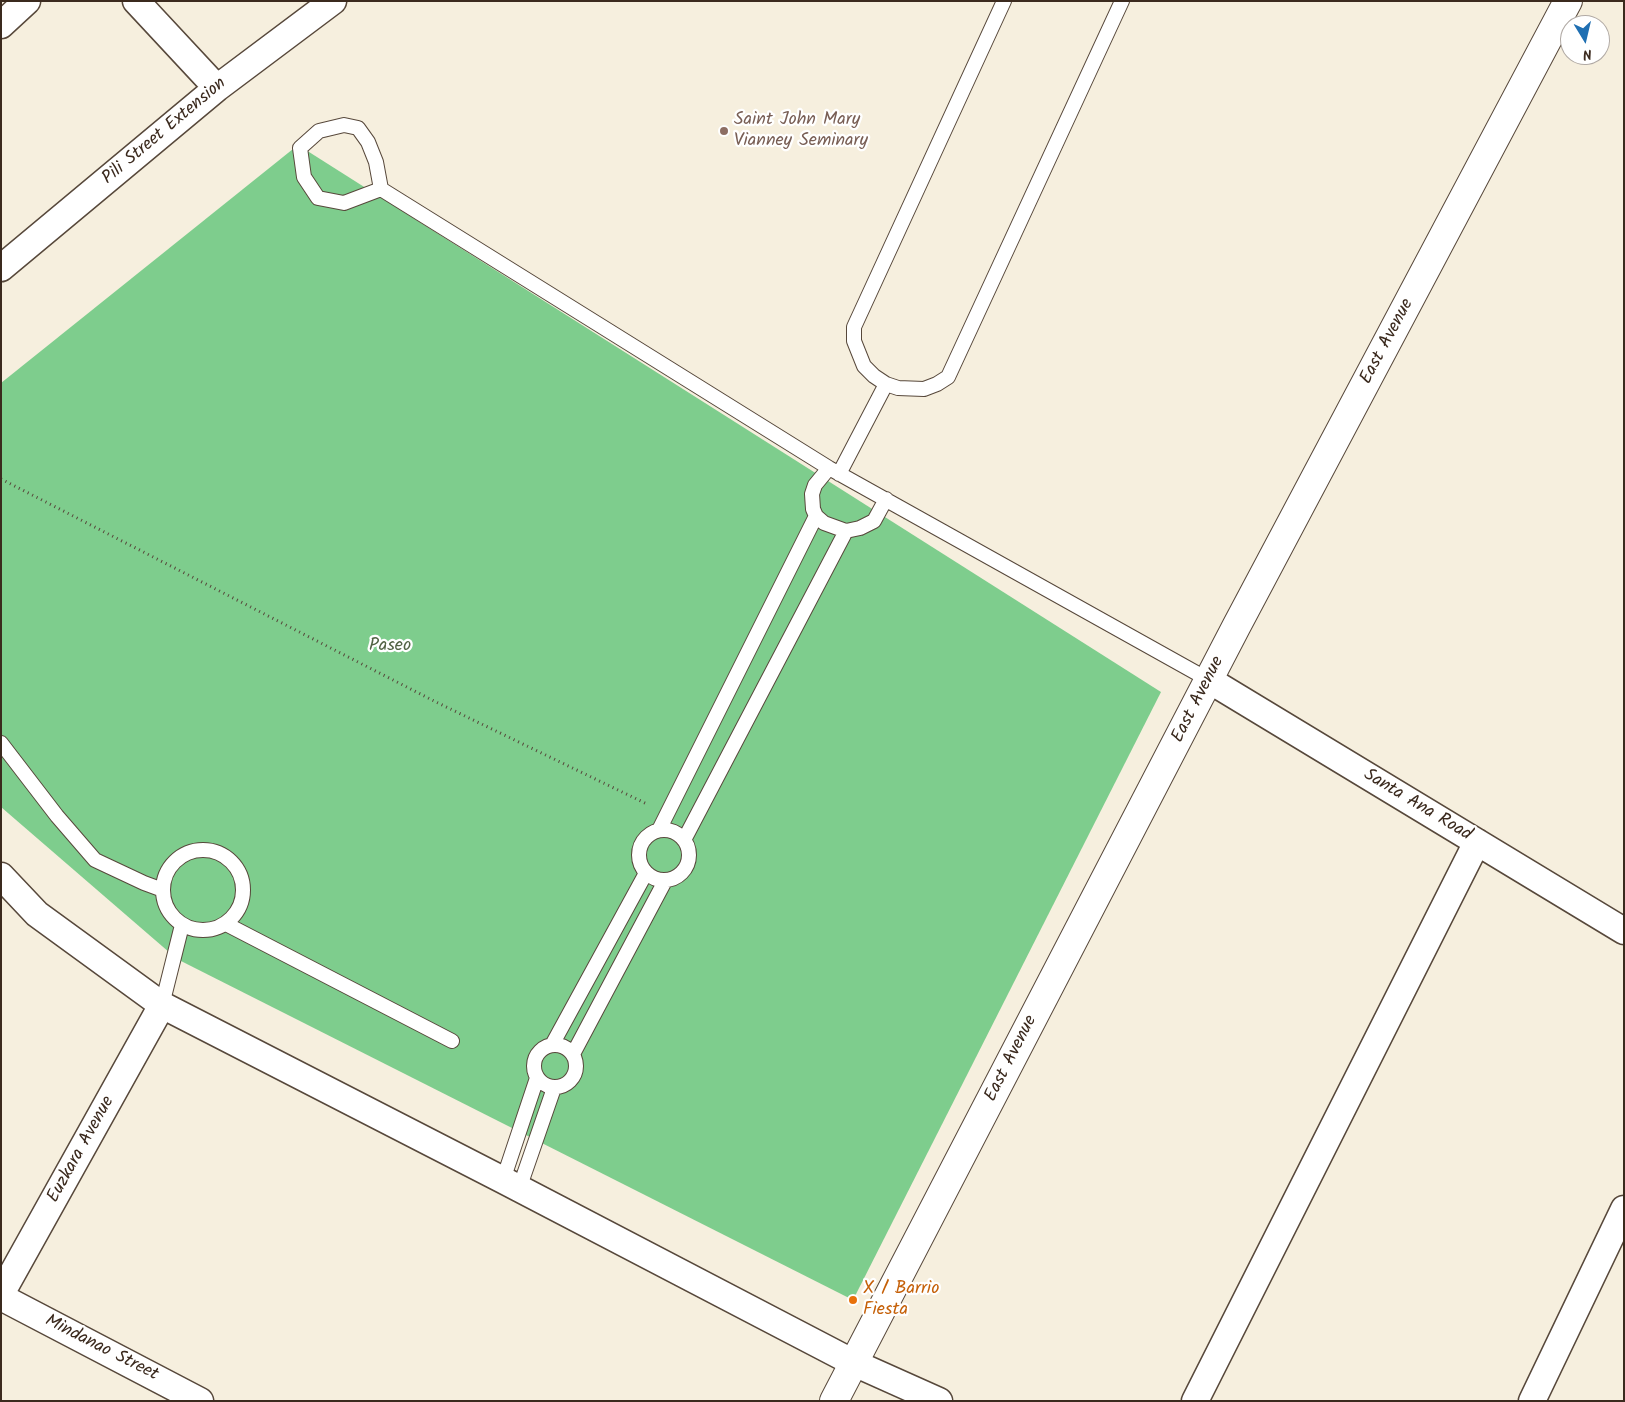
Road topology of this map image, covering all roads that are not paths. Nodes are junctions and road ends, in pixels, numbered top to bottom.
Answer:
1 (27, 1) edge
2 (136, 1) edge
3 (333, 1) edge
4 (1004, 1) edge
5 (1122, 1) edge
6 (1568, 1) edge
7 (1, 25) edge
8 (217, 88) junction
9 (381, 189) junction
10 (1, 268) edge
11 (886, 384) junction
12 (834, 471) junction
13 (886, 500) junction
14 (816, 516) junction
15 (846, 530) junction
16 (1209, 680) junction
17 (1, 743) edge
18 (659, 830) junction
19 (684, 840) junction
20 (1477, 842) junction
21 (646, 873) junction
22 (1, 876) edge
23 (665, 881) junction
24 (163, 890) junction
25 (226, 924) junction
26 (182, 925) junction
27 (1624, 932) edge
28 (600, 958) junction
29 (620, 966) junction
30 (578, 997) junction
31 (162, 1005) junction
32 (598, 1008) junction
33 (452, 1041) dead end
34 (552, 1045) junction
35 (573, 1054) junction
36 (537, 1078) junction
37 (554, 1088) junction
38 (511, 1184) junction
39 (1624, 1209) edge
40 (1, 1296) edge
41 (854, 1363) junction
42 (200, 1401) edge
43 (834, 1401) edge
44 (939, 1401) edge
45 (1194, 1401) edge
46 (1532, 1401) edge

1 - 7 street
2 - 8 street
3 - 8 street, Pili Street Extension
4 - 11 lane
5 - 11 lane
6 - 16 street, East Avenue
8 - 10 street, Pili Street Extension
9 - 9 lane
9 - 12 lane
11 - 12 lane
12 - 13 lane
12 - 14 lane
13 - 15 lane
13 - 16 lane
14 - 15 lane
14 - 18 lane
15 - 19 lane
16 - 20 street, Santa Ana Road
16 - 41 street, East Avenue
17 - 24 lane
18 - 19 lane
18 - 21 lane
19 - 23 lane
20 - 27 street, Santa Ana Road
20 - 45 street
21 - 23 lane
21 - 28 lane
22 - 31 street
23 - 29 lane
24 - 25 lane
24 - 26 lane
25 - 26 lane
25 - 33 lane
26 - 31 lane
28 - 29 lane
28 - 30 lane
29 - 32 lane
30 - 32 lane
30 - 34 lane
31 - 38 street
31 - 40 street, Euzkara Avenue
32 - 35 lane
34 - 35 lane
34 - 36 lane
35 - 37 lane
36 - 37 lane
36 - 38 lane
37 - 38 lane
38 - 41 street
39 - 46 street
40 - 42 street, Mindanao Street
41 - 43 street, East Avenue
41 - 44 street

